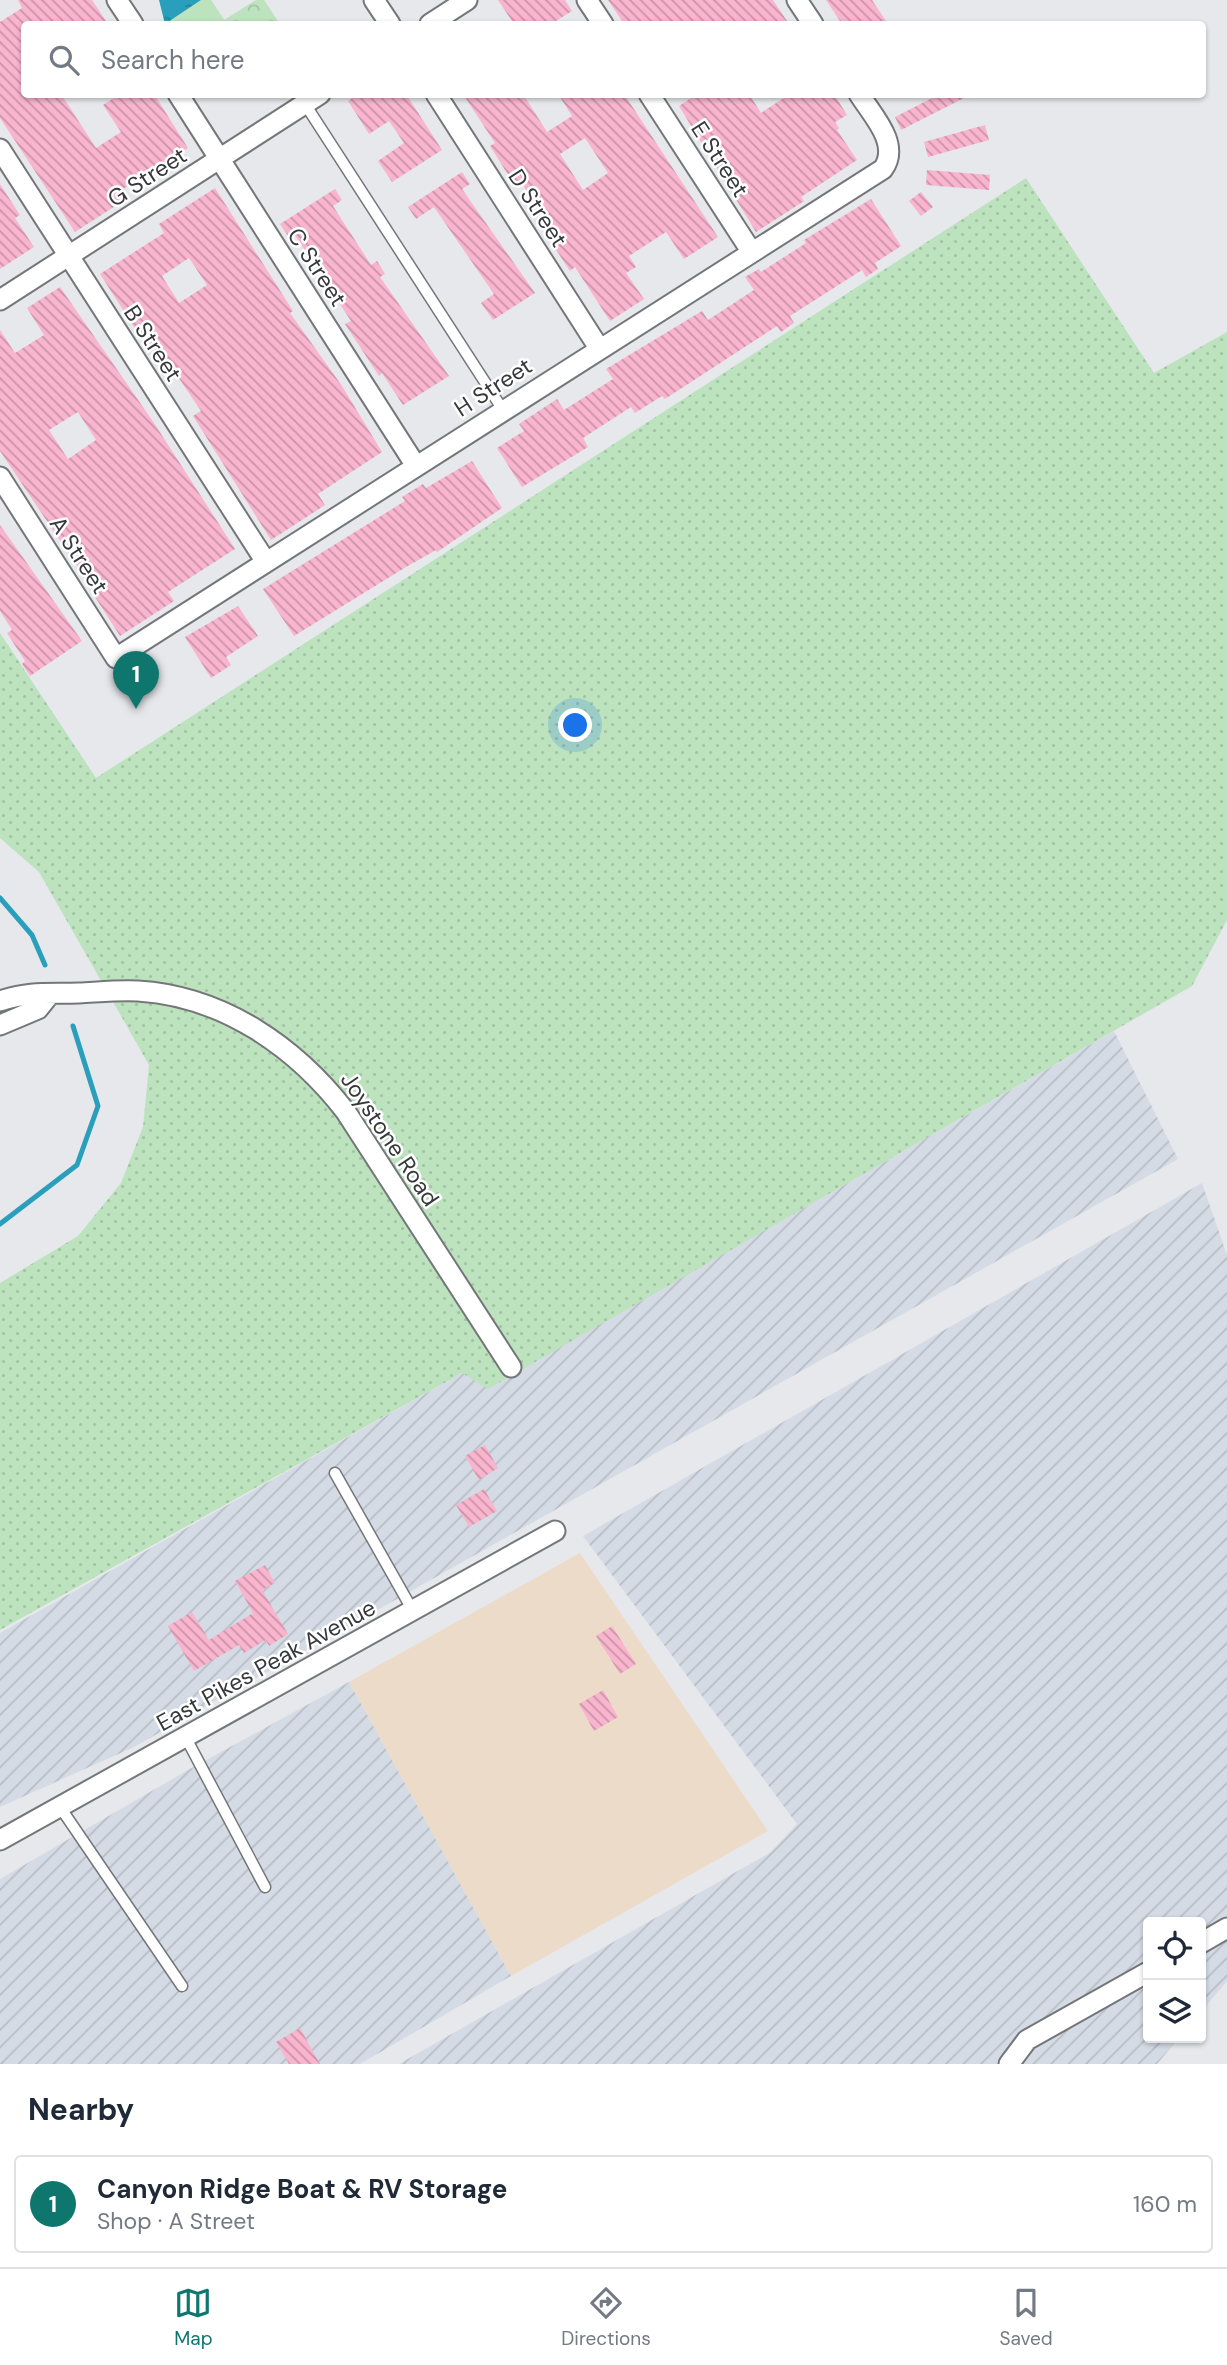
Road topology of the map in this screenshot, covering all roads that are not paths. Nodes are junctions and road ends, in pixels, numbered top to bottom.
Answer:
1 (117, 0) edge
2 (374, 0) edge
3 (467, 0) edge
4 (587, 0) edge
5 (797, 0) edge
6 (131, 21) edge
7 (388, 21) edge
8 (434, 21) edge
9 (601, 21) edge
10 (811, 21) edge
11 (181, 98) edge
12 (439, 98) edge
13 (652, 98) edge
14 (862, 98) edge
15 (313, 99) edge
16 (0, 149) edge
17 (219, 159) junction
18 (751, 251) junction
19 (69, 257) junction
20 (0, 300) edge
21 (599, 348) junction
22 (503, 410) junction
23 (416, 466) junction
24 (0, 477) edge
25 (266, 562) junction
26 (116, 658) joint
27 (51, 994) junction
28 (0, 1001) edge
29 (0, 1025) edge
30 (511, 1367) dead end
31 (335, 1473) dead end
32 (555, 1531) dead end
33 (413, 1612) junction
34 (186, 1738) junction
35 (60, 1807) junction
36 (0, 1840) edge
37 (265, 1887) dead end
38 (1227, 1928) edge
39 (1206, 1940) edge
40 (1143, 1975) edge
41 (182, 1986) dead end
42 (1009, 2064) edge

1 - 6 street
2 - 7 street
3 - 8 street
4 - 9 street
5 - 10 street
11 - 17 street, C Street
12 - 21 street, D Street
13 - 18 street, E Street
14 - 18 street, H Street
15 - 17 street, G Street
15 - 22 lane
16 - 19 street, B Street
17 - 19 street, G Street
17 - 23 street, C Street
18 - 21 street, H Street
19 - 20 street, G Street
19 - 25 street, B Street
21 - 22 street, H Street
22 - 23 street, H Street
23 - 25 street, H Street
24 - 26 street, A Street
25 - 26 street, H Street
27 - 28 street, Joystone Road
27 - 29 street
27 - 30 street, Joystone Road
31 - 33 lane
32 - 33 street, East Pikes Peak Avenue
33 - 34 street, East Pikes Peak Avenue
34 - 35 street, East Pikes Peak Avenue
34 - 37 lane
35 - 36 street, East Pikes Peak Avenue
35 - 41 lane
38 - 39 street
40 - 42 street

